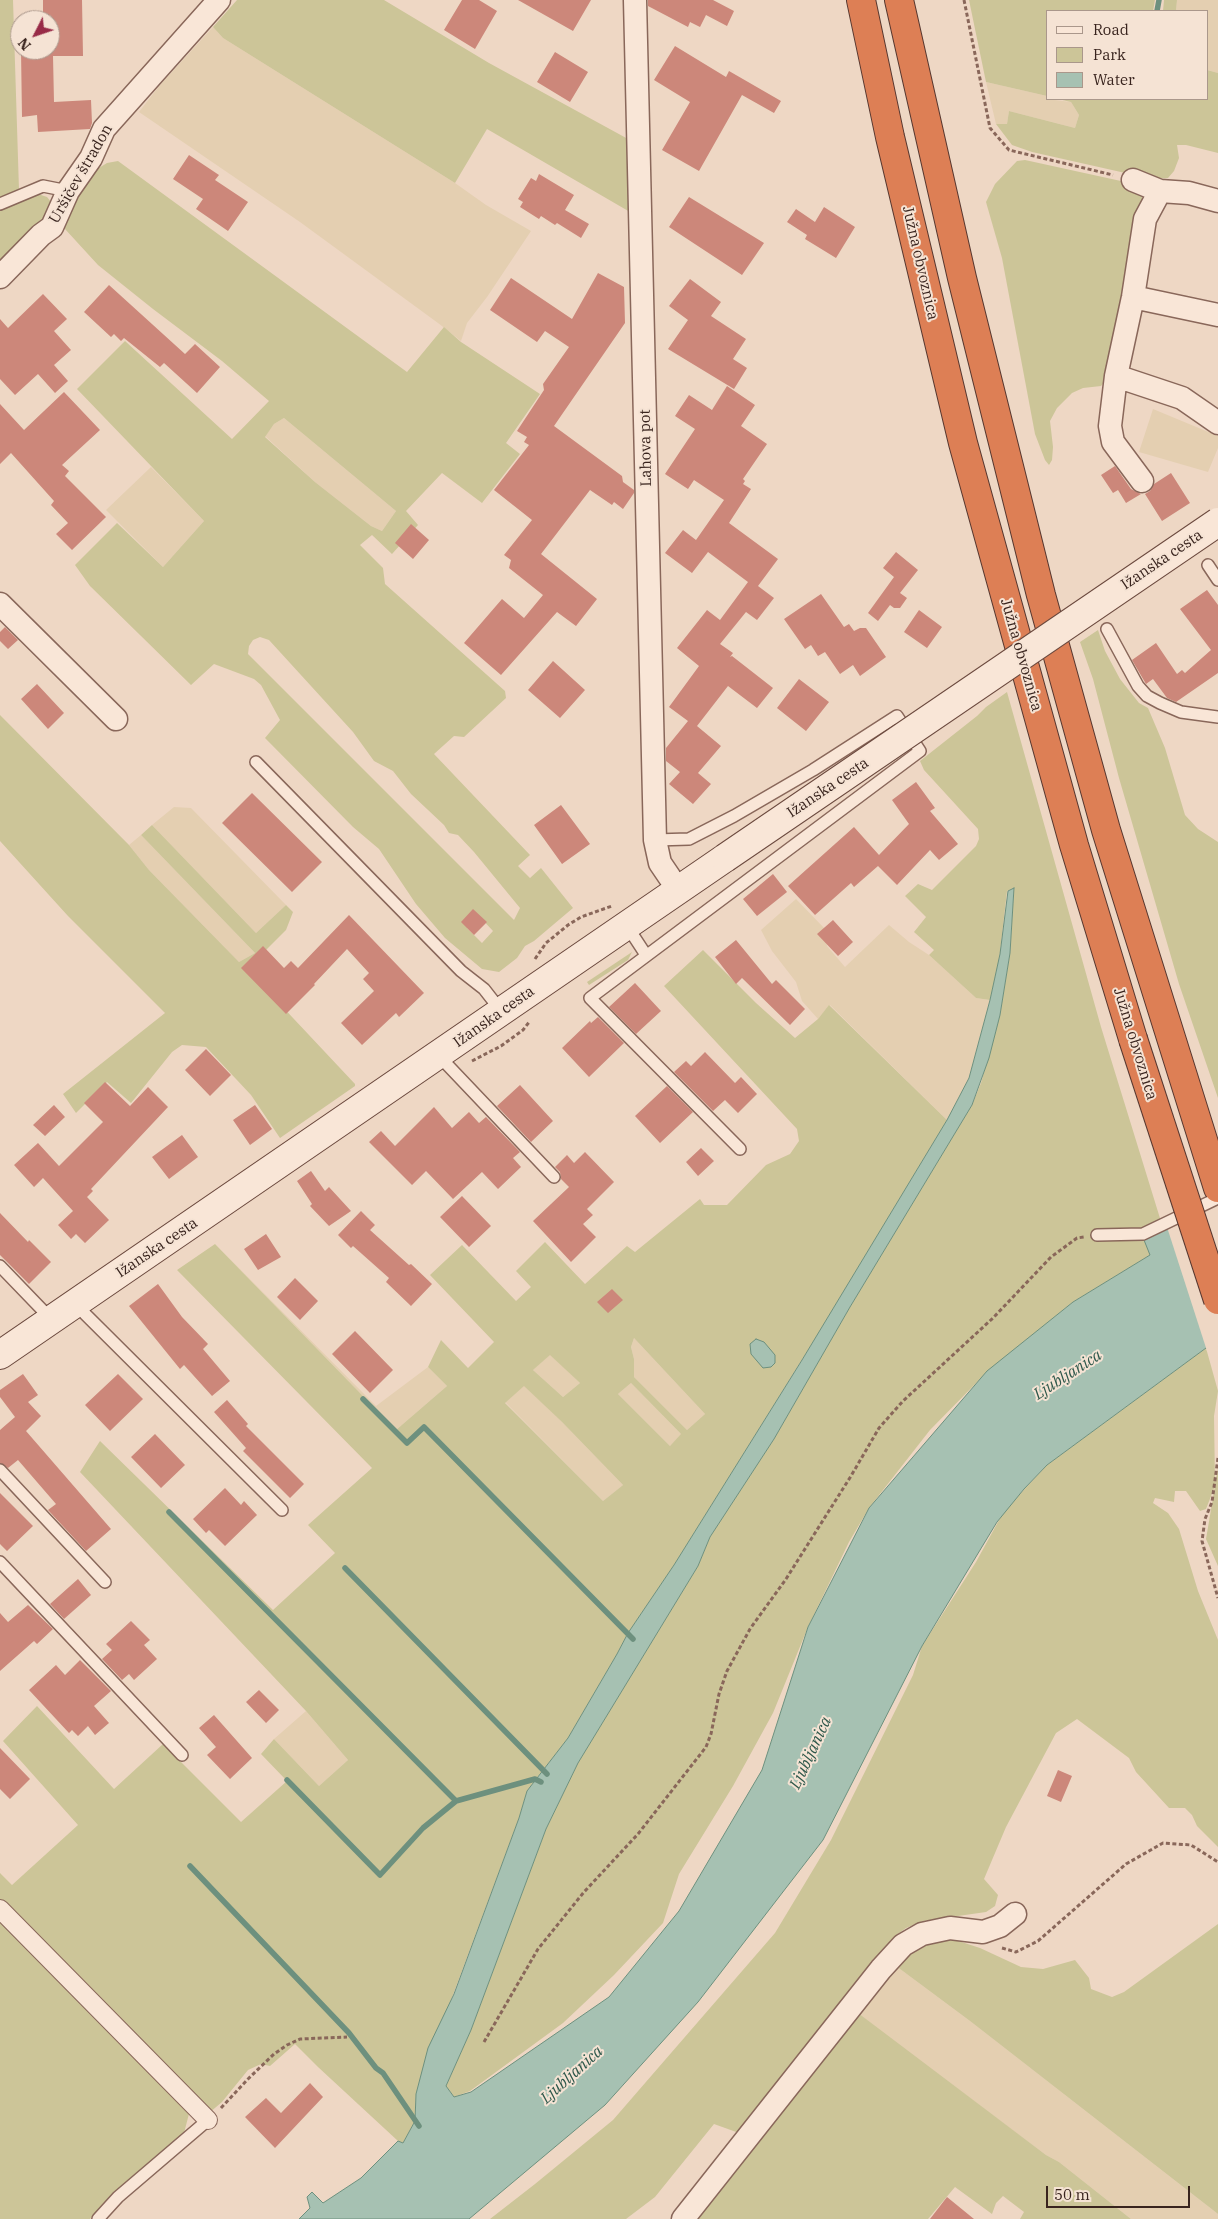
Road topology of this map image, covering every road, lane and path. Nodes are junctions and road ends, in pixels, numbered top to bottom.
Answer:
1 (219, 0) edge
2 (635, 0) edge
3 (861, 0) edge
4 (899, 0) edge
5 (964, 0) edge
6 (1133, 180) joint
7 (68, 191) junction
8 (1160, 191) junction
9 (1218, 200) edge
10 (0, 204) edge
11 (0, 278) edge
12 (1133, 297) junction
13 (1218, 315) edge
14 (1116, 376) junction
15 (1218, 423) edge
16 (1142, 481) dead end
17 (1218, 522) edge
18 (1208, 565) dead end
19 (1218, 580) edge
20 (0, 604) edge
21 (1107, 629) dead end
22 (1218, 717) edge
23 (116, 719) dead end
24 (256, 762) dead end
25 (655, 840) junction
26 (678, 891) junction
27 (627, 926) junction
28 (646, 955) junction
29 (502, 1012) junction
30 (438, 1055) junction
31 (740, 1149) dead end
32 (554, 1177) dead end
33 (1218, 1188) edge
34 (1218, 1198) edge
35 (1097, 1235) joint
36 (0, 1266) edge
37 (1218, 1300) edge
38 (75, 1304) junction
39 (52, 1320) junction
40 (0, 1355) edge
41 (1218, 1458) edge
42 (0, 1470) edge
43 (282, 1510) dead end
44 (0, 1562) edge
45 (105, 1582) dead end
46 (1218, 1598) edge
47 (182, 1755) dead end
48 (1218, 1862) edge
49 (0, 1910) edge
50 (1015, 1914) dead end
51 (983, 1932) junction
52 (347, 2037) dead end
53 (484, 2042) dead end
54 (208, 2120) junction
55 (98, 2219) edge
56 (683, 2219) edge

1 - 7 street, Uršičev štradon
2 - 25 street, Lahova pot
3 - 37 highway, Južna obvoznica, bridge
4 - 33 highway
5 - 6 path
6 - 8 street
7 - 10 lane
7 - 11 street, Uršičev štradon
8 - 9 street
8 - 12 street
12 - 13 street
12 - 14 street
14 - 15 street
14 - 16 street
17 - 26 main road, Ižanska cesta, bridge
18 - 19 lane, Ižanska cesta
20 - 23 street
21 - 22 lane
24 - 29 lane
25 - 26 street, Lahova pot
25 - 28 lane
26 - 27 main road, Ižanska cesta
27 - 28 lane
27 - 29 main road, Ižanska cesta
28 - 31 lane
29 - 30 main road, Ižanska cesta
30 - 32 lane, Ižanska cesta
30 - 38 main road, Ižanska cesta
34 - 35 lane
35 - 53 path
36 - 39 lane
38 - 39 main road, Ižanska cesta
38 - 43 lane
39 - 40 main road, Ižanska cesta
41 - 46 path
42 - 45 lane
44 - 47 lane
48 - 51 path
49 - 54 street
50 - 51 street
51 - 56 street
52 - 54 path
54 - 55 lane

